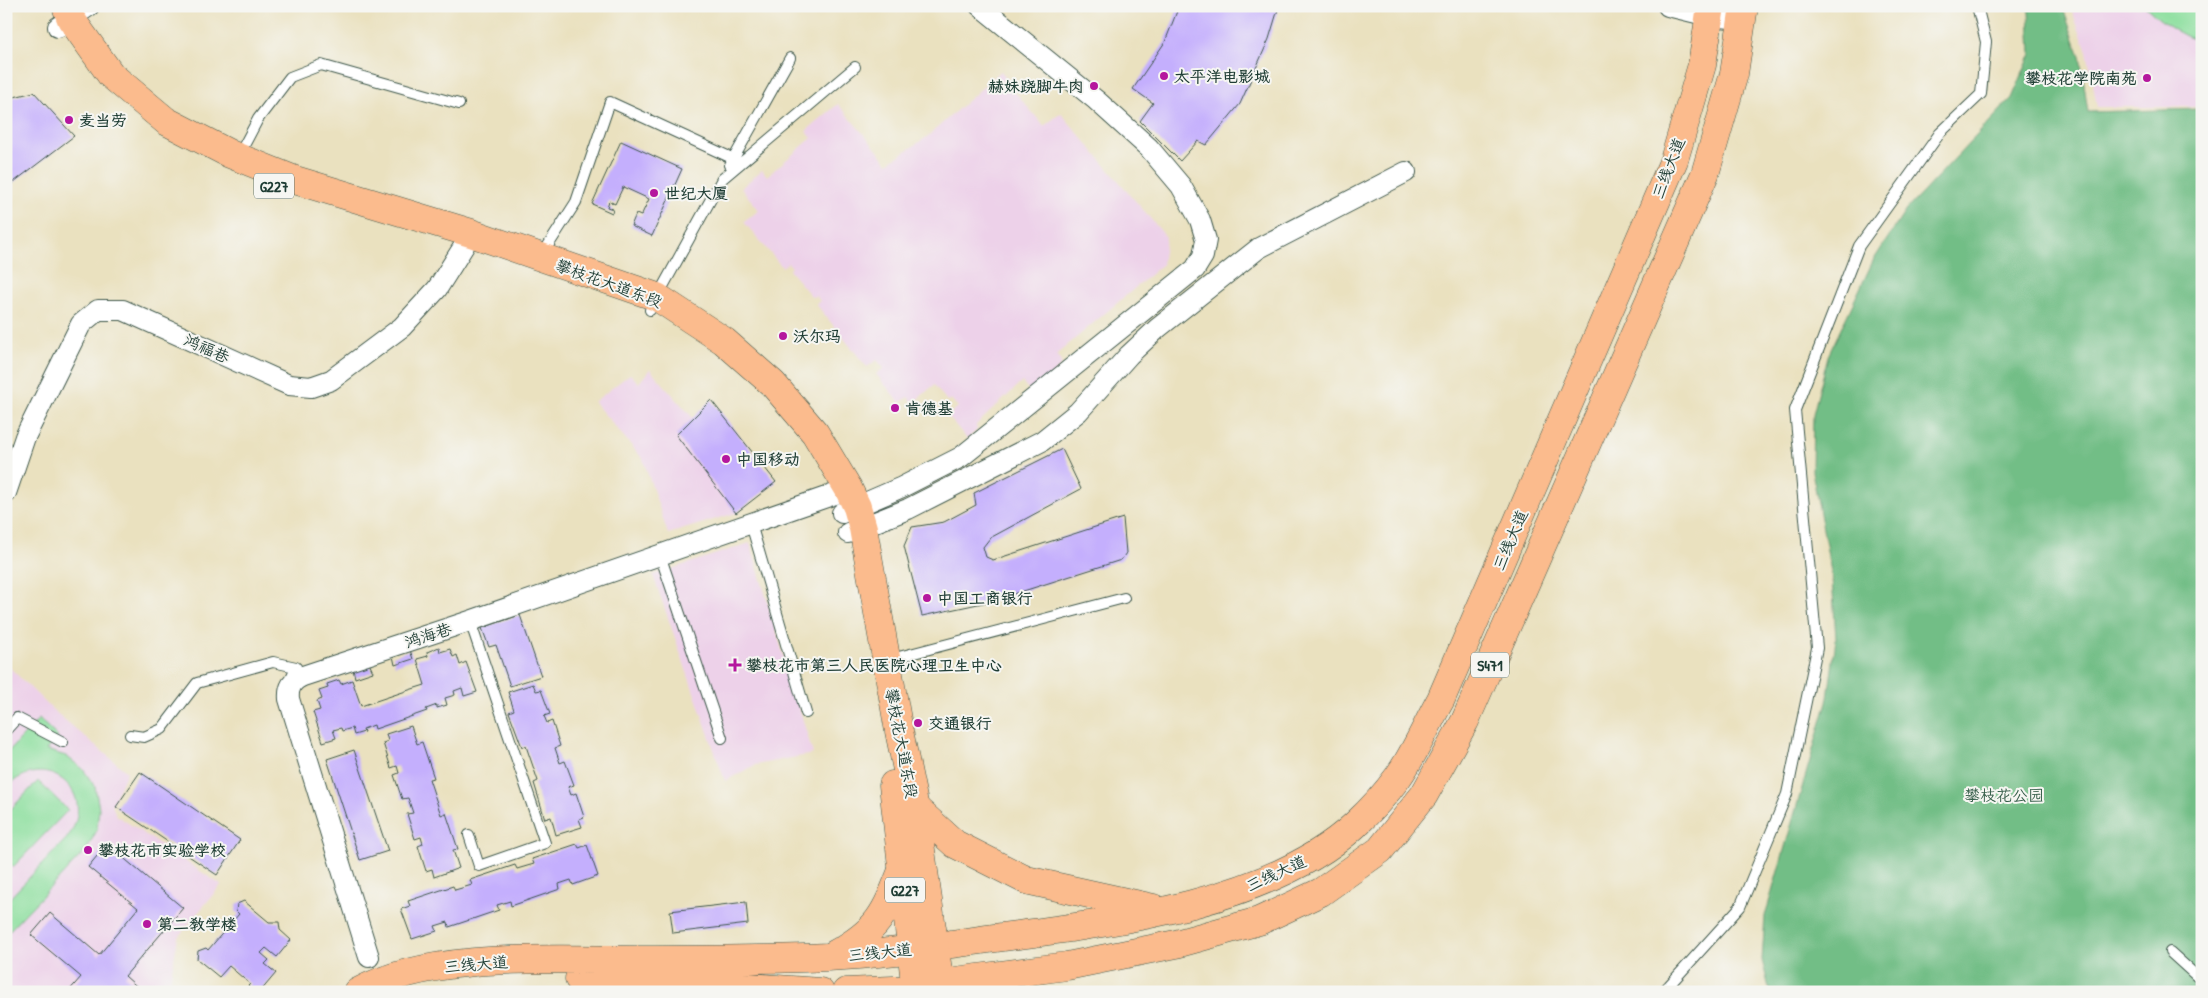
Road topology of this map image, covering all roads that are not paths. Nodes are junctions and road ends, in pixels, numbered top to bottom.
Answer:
1 (980, 6) edge
2 (1668, 6) edge
3 (1977, 6) edge
4 (1710, 11) edge
5 (67, 13) edge
6 (1743, 13) edge
7 (790, 58) dead end
8 (855, 67) dead end
9 (459, 104) dead end
10 (734, 159) junction
11 (235, 164) junction
12 (1406, 172) dead end
13 (722, 179) junction
14 (464, 246) junction
15 (537, 264) junction
16 (654, 304) junction
17 (6, 493) edge
18 (849, 515) junction
19 (750, 524) junction
20 (660, 555) junction
21 (1124, 598) dead end
22 (470, 621) junction
23 (879, 662) junction
24 (288, 693) junction
25 (806, 713) dead end
26 (6, 730) edge
27 (130, 735) dead end
28 (722, 738) dead end
29 (63, 742) dead end
30 (915, 808) junction
31 (468, 835) dead end
32 (903, 868) junction
33 (1165, 910) junction
34 (924, 947) junction
35 (2170, 952) dead end
36 (369, 957) dead end
37 (829, 957) junction
38 (1068, 966) junction
39 (663, 971) junction
40 (2202, 981) edge
41 (928, 989) edge
42 (358, 992) edge
43 (405, 992) edge
44 (820, 992) edge
45 (846, 992) edge
46 (863, 992) edge
47 (1048, 992) edge
48 (1663, 992) edge

1 - 18 street
2 - 4 street
3 - 48 lane
4 - 6 street
4 - 33 main road, 三线大道 / S471
5 - 11 main road, 攀枝花大道东段 / G227
6 - 38 main road, 三线大道 / S471
7 - 10 lane
8 - 13 lane
9 - 11 lane
10 - 13 lane
10 - 15 lane
11 - 14 main road, 攀枝花大道东段 / G227
11 - 15 main road, 攀枝花大道东段 / G227
12 - 18 street
13 - 16 lane
14 - 15 main road, 攀枝花大道东段 / G227
14 - 17 street, 鸿福巷
15 - 16 main road, 攀枝花大道东段 / G227
16 - 18 main road, 攀枝花大道东段 / G227
18 - 19 street, 鸿海巷
18 - 23 main road, 攀枝花大道东段 / G227
19 - 20 street, 鸿海巷
19 - 25 lane
20 - 22 street, 鸿海巷
20 - 28 lane
21 - 23 lane
22 - 24 street, 鸿海巷
22 - 31 lane
23 - 30 main road, 攀枝花大道东段 / G227
23 - 32 main road, 攀枝花大道东段 / G227
24 - 27 lane
24 - 36 street
26 - 29 lane
30 - 33 main road
30 - 34 main road, 攀枝花大道东段 / G227
32 - 34 main road, 攀枝花大道东段 / G227
32 - 37 main road
33 - 34 main road, 三线大道 / S471
34 - 37 main road, 三线大道
34 - 41 main road, 攀枝花大道东段 / G227
35 - 40 lane
37 - 39 main road, 三线大道
38 - 41 main road, 三线大道 / S471
38 - 47 main road
39 - 42 main road, 三线大道
39 - 43 main road, 三线大道
39 - 44 main road, 三线大道
41 - 46 main road, 三线大道
45 - 46 main road, 三线大道

